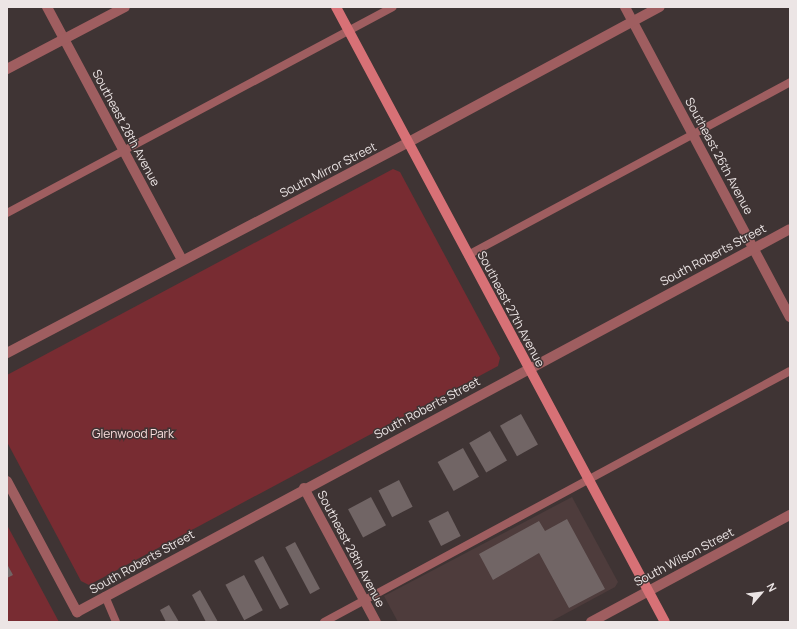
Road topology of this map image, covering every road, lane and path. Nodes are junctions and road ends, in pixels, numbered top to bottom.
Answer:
1 (47, 7) edge
2 (124, 7) edge
3 (336, 7) edge
4 (392, 7) edge
5 (625, 7) edge
6 (660, 7) edge
7 (633, 22) junction
8 (348, 30) junction
9 (65, 39) junction
10 (7, 69) edge
11 (790, 82) edge
12 (692, 134) junction
13 (408, 143) junction
14 (124, 151) junction
15 (7, 213) edge
16 (790, 228) edge
17 (753, 248) junction
18 (468, 256) junction
19 (182, 260) junction
20 (790, 317) edge
21 (7, 353) edge
22 (528, 368) junction
23 (790, 371) edge
24 (588, 480) junction
25 (7, 481) edge
26 (304, 488) junction
27 (790, 515) edge
28 (648, 592) junction
29 (105, 596) junction
30 (364, 600) junction
31 (116, 622) edge
32 (324, 622) edge
33 (376, 622) edge
34 (591, 622) edge
35 (665, 622) edge

1 - 9 street, Southeast 28th Avenue
2 - 9 street
3 - 8 main road, Southeast 27th Avenue
4 - 8 lane
5 - 7 street, Southeast 26th Avenue
6 - 7 street, South Mirror Street
7 - 12 street, Southeast 26th Avenue
7 - 13 street, South Mirror Street
8 - 13 main road, Southeast 27th Avenue
8 - 14 lane
9 - 10 street
9 - 14 street, Southeast 28th Avenue
11 - 12 lane
12 - 17 street, Southeast 26th Avenue
12 - 18 lane
13 - 18 main road, Southeast 27th Avenue
13 - 19 street, South Mirror Street
14 - 15 lane
14 - 19 street, Southeast 28th Avenue
16 - 17 street, South Roberts Street
17 - 20 street, Southeast 26th Avenue
17 - 22 street, South Roberts Street
18 - 22 main road, Southeast 27th Avenue
19 - 21 street, South Mirror Street
22 - 24 main road, Southeast 27th Avenue
22 - 26 street, South Roberts Street
23 - 24 lane
24 - 28 main road, Southeast 27th Avenue
24 - 30 lane
25 - 29 street, South Roberts Street
26 - 29 street, South Roberts Street
26 - 30 street, Southeast 28th Avenue
27 - 28 street, South Wilson Street
28 - 34 street, South Wilson Street
28 - 35 main road, Southeast 27th Avenue
29 - 31 lane
30 - 32 lane
30 - 33 street, Southeast 28th Avenue

